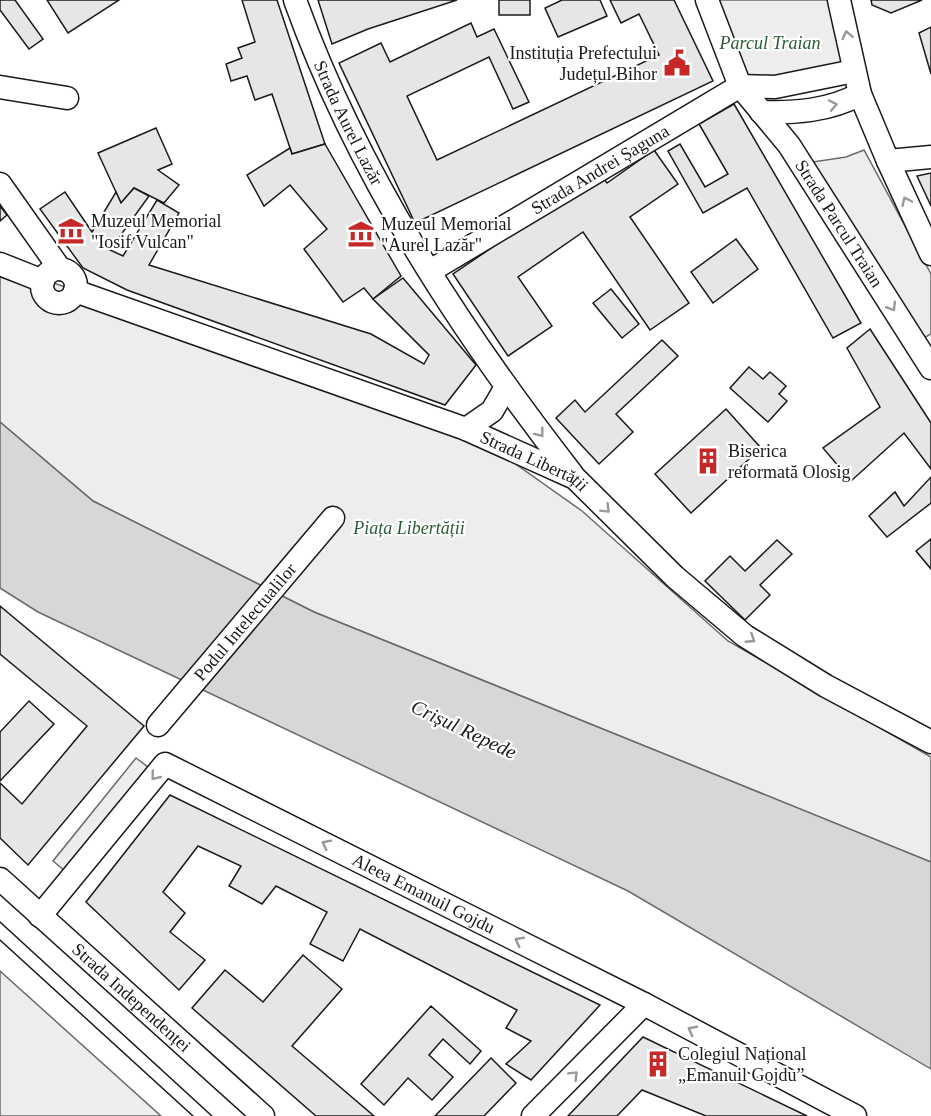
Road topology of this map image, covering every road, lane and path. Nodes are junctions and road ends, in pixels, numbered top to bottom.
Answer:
1 (295, 0) edge
2 (707, 0) edge
3 (839, 0) edge
4 (854, 71) junction
5 (805, 83) junction
6 (740, 86) junction
7 (0, 87) edge
8 (860, 94) junction
9 (68, 98) dead end
10 (761, 112) junction
11 (794, 113) junction
12 (789, 145) junction
13 (931, 156) edge
14 (888, 161) junction
15 (0, 184) edge
16 (931, 254) edge
17 (0, 264) edge
18 (430, 272) junction
19 (51, 275) junction
20 (931, 368) edge
21 (506, 387) junction
22 (466, 429) junction
23 (575, 478) junction
24 (333, 518) dead end
25 (158, 725) dead end
26 (931, 742) edge
27 (0, 879) edge
28 (40, 916) junction
29 (644, 1004) junction
30 (263, 1116) edge
31 (533, 1116) edge
32 (855, 1116) edge

1 - 18 street, Strada Aurel Lazăr
2 - 6 street, Strada Parcul Traian
4 -> 3 street
4 - 5 street
4 - 8 street
5 - 6 street
5 - 11 street
6 - 10 street, Strada Parcul Traian
6 - 18 street, Strada Andrei Șaguna
7 - 9 street
11 -> 8 street
8 - 14 street
10 - 11 street
10 - 12 street, Strada Parcul Traian
11 - 12 street
12 -> 20 street, Strada Parcul Traian
13 - 14 street
16 -> 14 street
15 - 19 street
17 - 19 street
18 - 21 street, Strada Aurel Lazăr
19 - 22 street, Strada Libertății
21 - 22 street
21 -> 23 street, Strada Aurel Lazăr
22 - 23 street, Strada Libertății
23 -> 26 street, Strada Libertății
24 - 25 street, Podul Intelectualilor
27 - 28 street, Strada Independenței
29 -> 28 street, Aleea Emanuil Gojdu
28 - 30 street, Strada Independenței
31 -> 29 street
32 -> 29 street, Aleea Emanuil Gojdu

